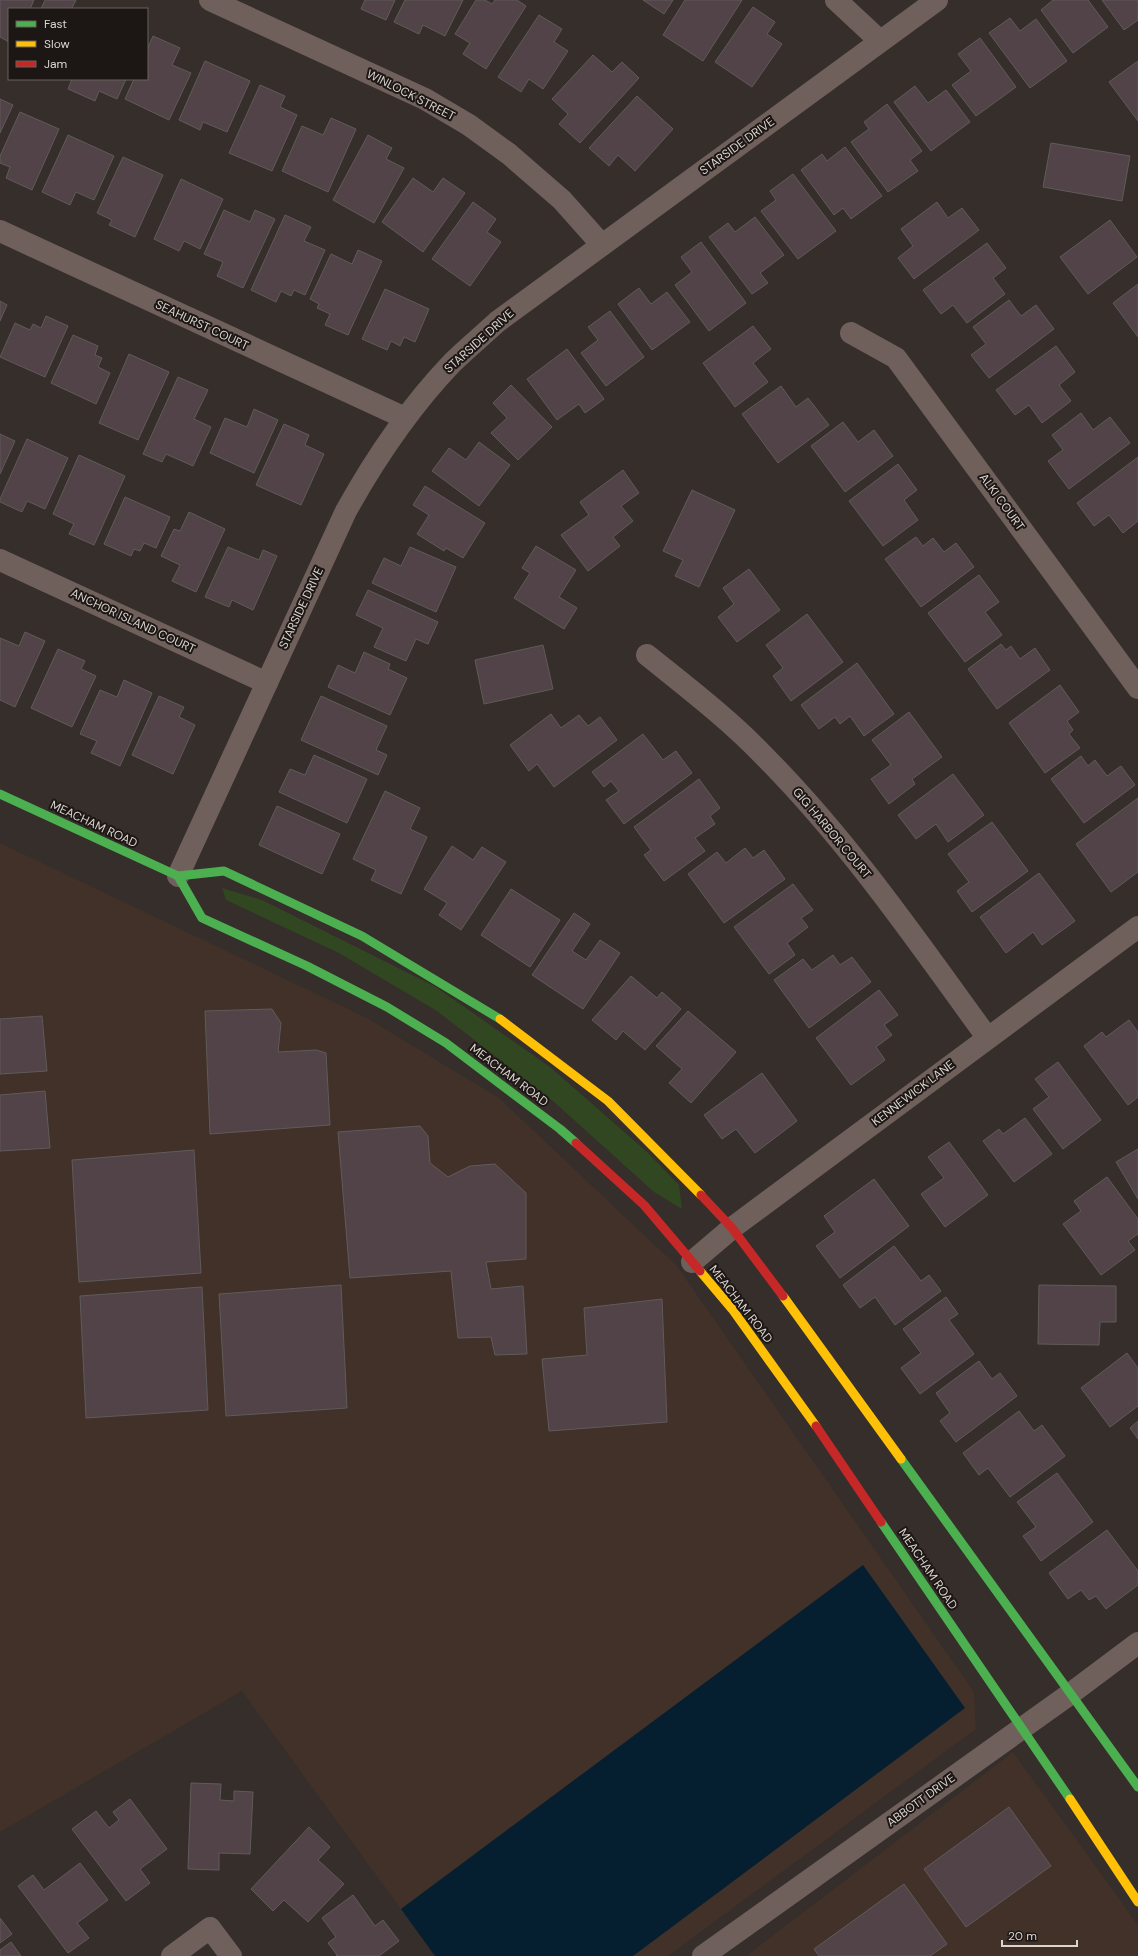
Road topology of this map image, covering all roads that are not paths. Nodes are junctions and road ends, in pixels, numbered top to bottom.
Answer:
1 (210, 0) edge
2 (836, 0) edge
3 (937, 0) edge
4 (880, 42) junction
5 (0, 231) edge
6 (602, 245) junction
7 (851, 333) dead end
8 (405, 418) junction
9 (0, 560) edge
10 (647, 655) dead end
11 (267, 683) junction
12 (1138, 688) edge
13 (0, 794) edge
14 (178, 876) junction
15 (1138, 928) edge
16 (987, 1037) junction
17 (732, 1228) junction
18 (692, 1262) junction
19 (1138, 1643) edge
20 (1070, 1694) junction
21 (1022, 1728) junction
22 (1138, 1787) edge
23 (1138, 1902) edge
24 (172, 1956) edge
25 (231, 1956) edge
26 (703, 1956) edge

1 - 6 street, WINLOCK STREET
2 - 4 street
3 - 4 street, STARSIDE DRIVE
4 - 6 street, STARSIDE DRIVE
5 - 8 street, SEAHURST COURT
6 - 8 street, STARSIDE DRIVE
7 - 12 street, ALKI COURT
8 - 11 street, STARSIDE DRIVE
9 - 11 street, ANCHOR ISLAND COURT
10 - 16 street, GIG HARBOR COURT
11 - 14 street, STARSIDE DRIVE
13 - 14 street, MEACHAM ROAD
14 - 17 street, MEACHAM ROAD
14 - 18 street, MEACHAM ROAD
15 - 16 street, KENNEWICK LANE
16 - 17 street, KENNEWICK LANE
17 - 18 street, KENNEWICK LANE
17 - 20 street, MEACHAM ROAD
18 - 21 street, MEACHAM ROAD
19 - 20 street, ABBOTT DRIVE
20 - 21 street, ABBOTT DRIVE
20 - 22 street, MEACHAM ROAD
21 - 23 street, MEACHAM ROAD
21 - 26 street, ABBOTT DRIVE
24 - 25 street

